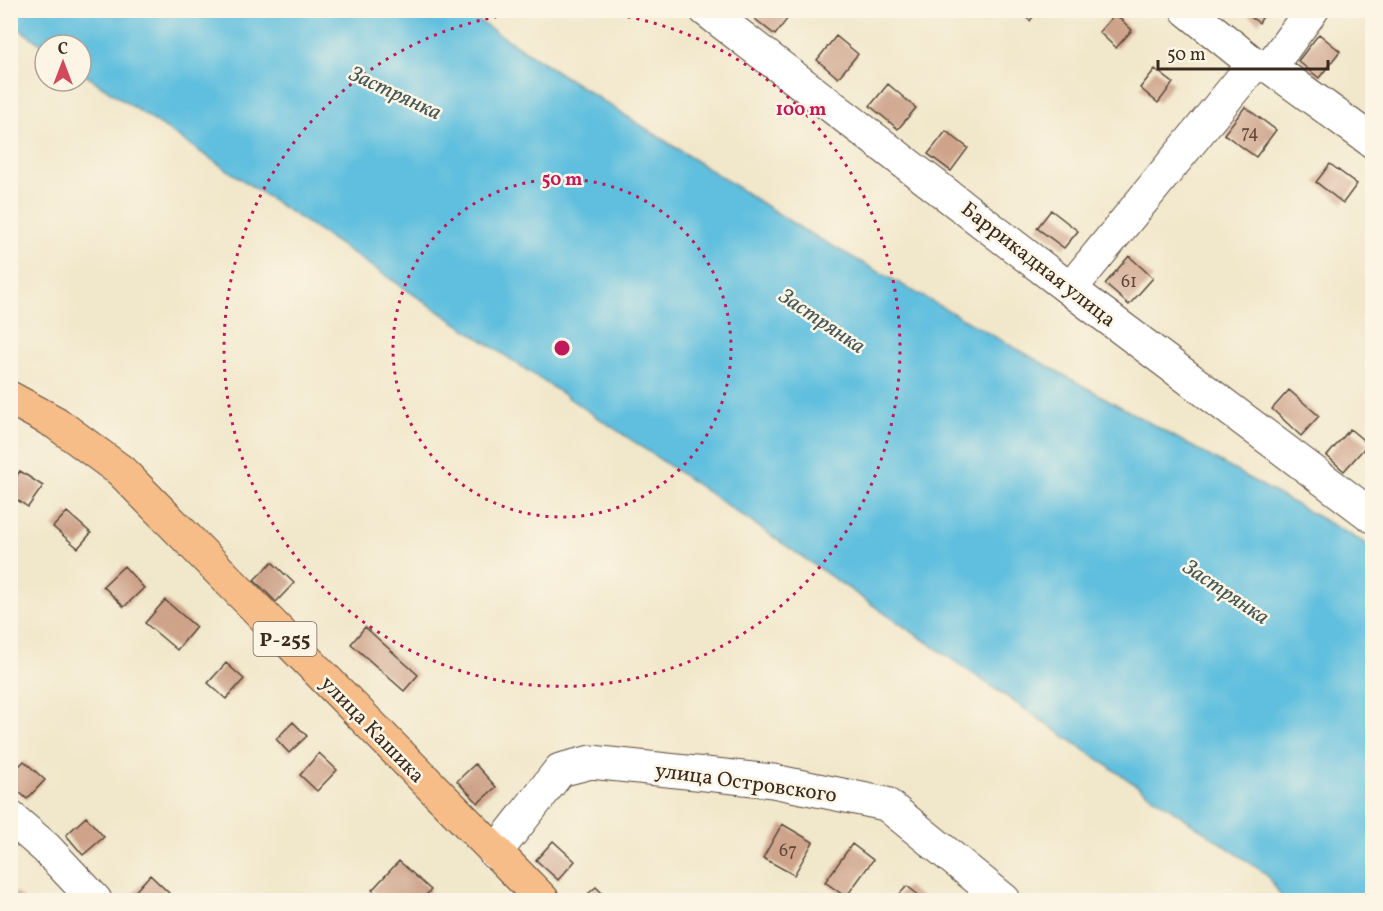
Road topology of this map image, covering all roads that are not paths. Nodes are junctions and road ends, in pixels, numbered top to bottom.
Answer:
1 (706, 10) edge
2 (1187, 10) edge
3 (1312, 10) edge
4 (1262, 65) junction
5 (1372, 141) edge
6 (1071, 288) junction
7 (10, 398) edge
8 (1372, 516) edge
9 (10, 817) edge
10 (495, 853) junction
11 (96, 900) edge
12 (543, 900) edge
13 (1004, 900) edge

1 - 6 street, Баррикадная улица
2 - 4 street
3 - 4 street
4 - 5 street
4 - 6 street
6 - 8 street, Баррикадная улица
7 - 10 highway, улица Кашика / Р-255
9 - 11 street
10 - 12 highway, улица Кашика / Р-255
10 - 13 street, улица Островского

